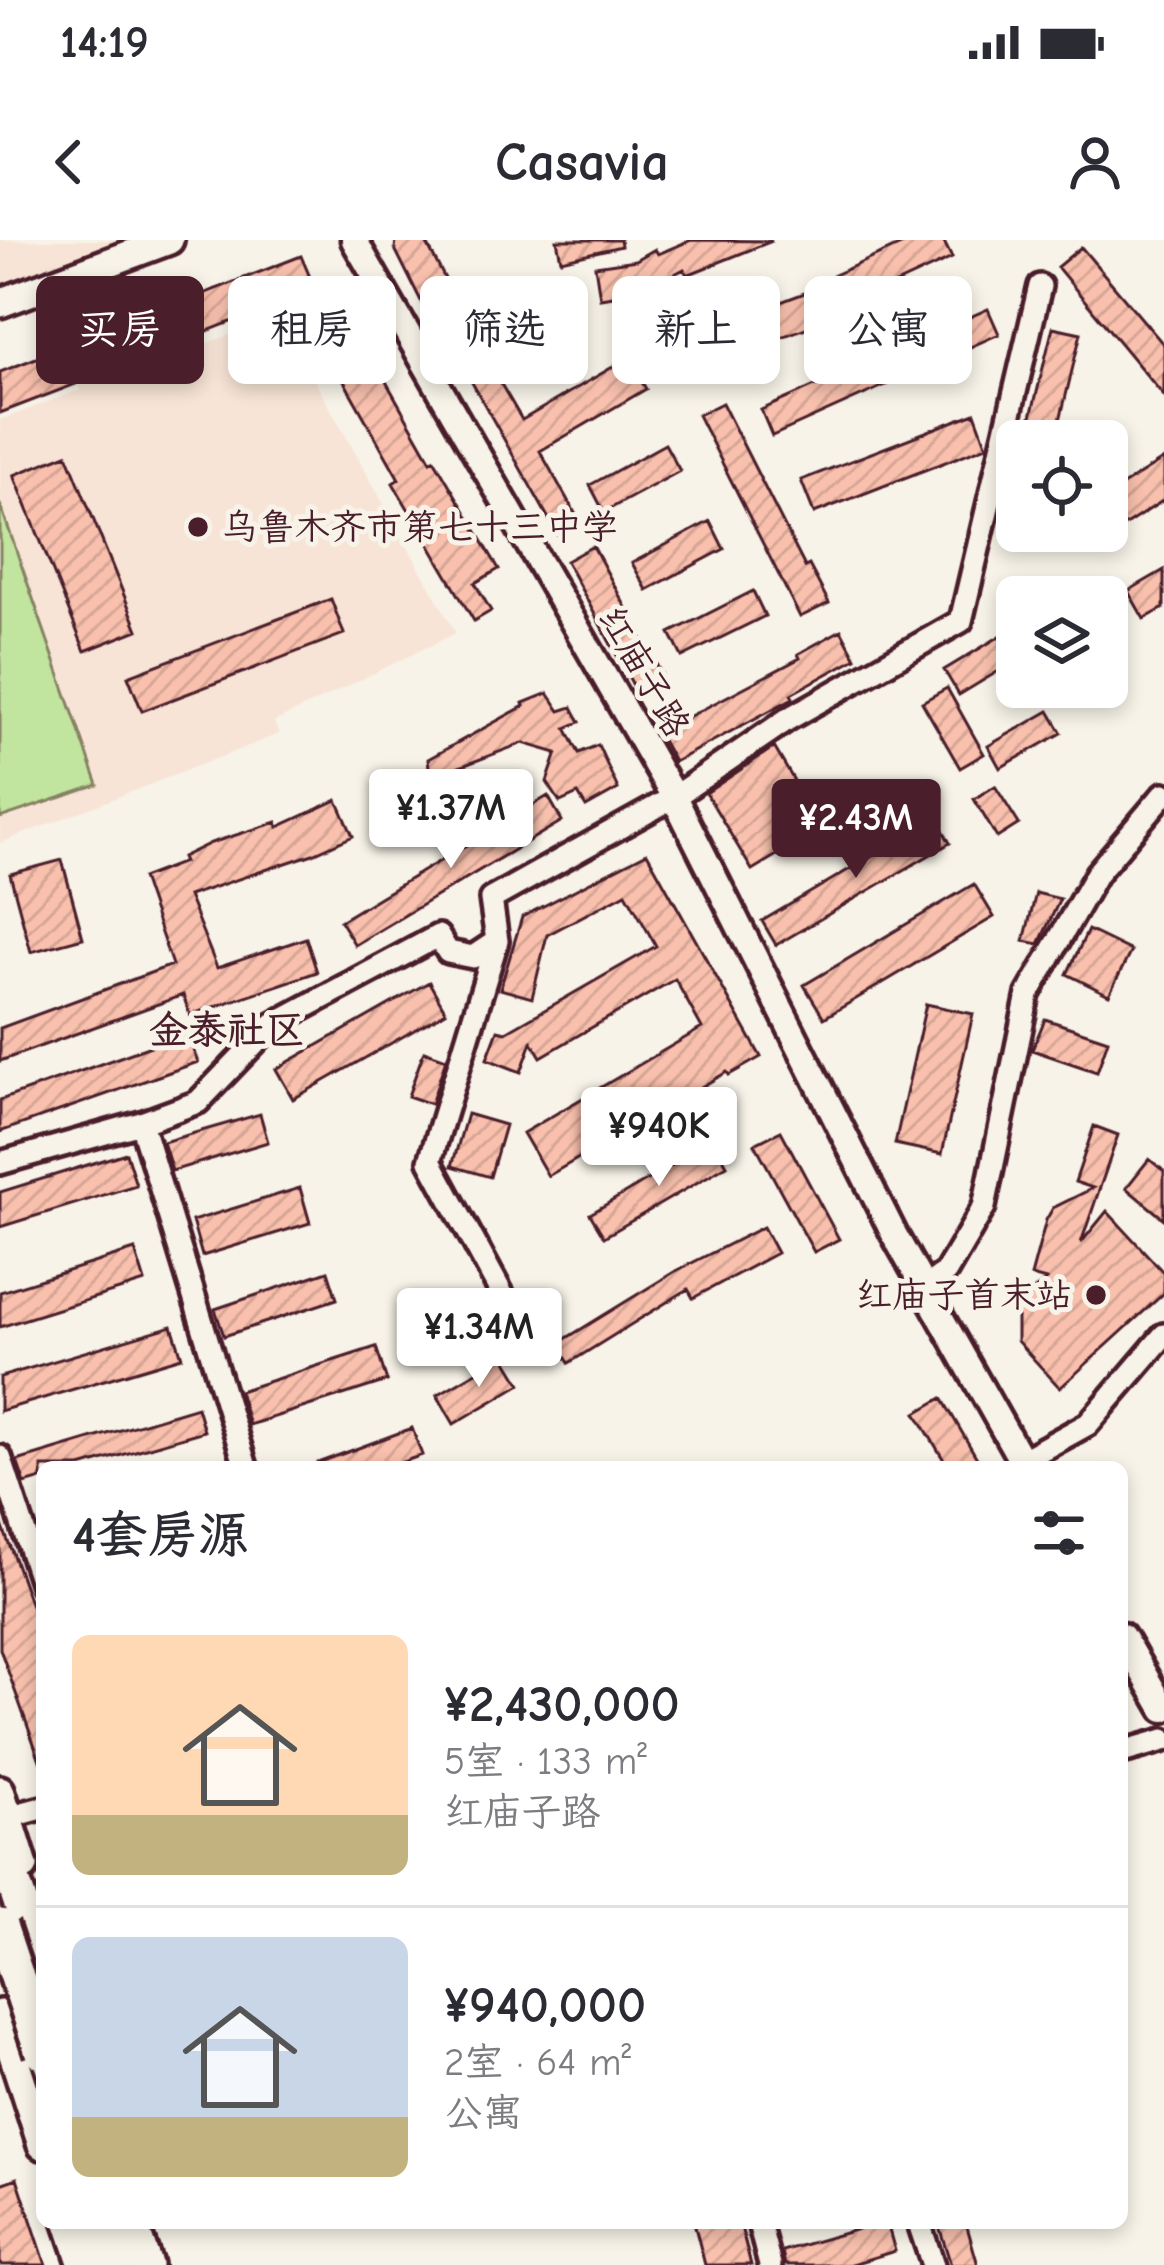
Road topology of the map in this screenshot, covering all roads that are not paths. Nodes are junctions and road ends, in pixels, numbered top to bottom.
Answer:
1 (169, 240) edge
2 (354, 240) edge
3 (1040, 286) dead end
4 (0, 303) edge
5 (1164, 794) edge
6 (674, 797) junction
7 (497, 941) junction
8 (141, 1123) junction
9 (0, 1163) edge
10 (923, 1289) junction
11 (514, 1316) dead end
12 (1164, 1336) edge
13 (0, 1457) edge
14 (244, 1461) edge
15 (1021, 1461) edge
16 (1028, 1461) edge
17 (36, 1567) edge
18 (1128, 1646) edge
19 (1164, 1709) edge
20 (1164, 1740) edge
21 (1128, 1750) edge
22 (36, 1809) edge
23 (3, 1816) edge
24 (36, 1906) edge
25 (0, 1926) edge
26 (36, 1945) edge
27 (0, 2014) edge
28 (24, 2051) edge
29 (36, 2114) edge
30 (74, 2229) edge
31 (101, 2229) edge
32 (132, 2229) edge
33 (146, 2229) edge
34 (761, 2229) edge
35 (921, 2229) edge
36 (86, 2265) edge
37 (113, 2265) edge
38 (145, 2265) edge
39 (158, 2265) edge
40 (770, 2265) edge
41 (933, 2265) edge

1 - 4 main road
2 - 6 street, 红庙子路
3 - 6 street
5 - 10 street
6 - 7 street
6 - 10 street, 红庙子路
7 - 8 street
7 - 11 street
8 - 9 street
8 - 14 street
10 - 15 street, 红庙子路
12 - 16 street
13 - 17 street
18 - 19 street
20 - 21 street
22 - 23 street
23 - 24 main road
23 - 26 highway
25 - 28 highway, bridge
27 - 28 main road
28 - 29 main road
30 - 36 highway
31 - 37 highway
32 - 38 highway
33 - 39 main road
34 - 40 street
35 - 41 street

